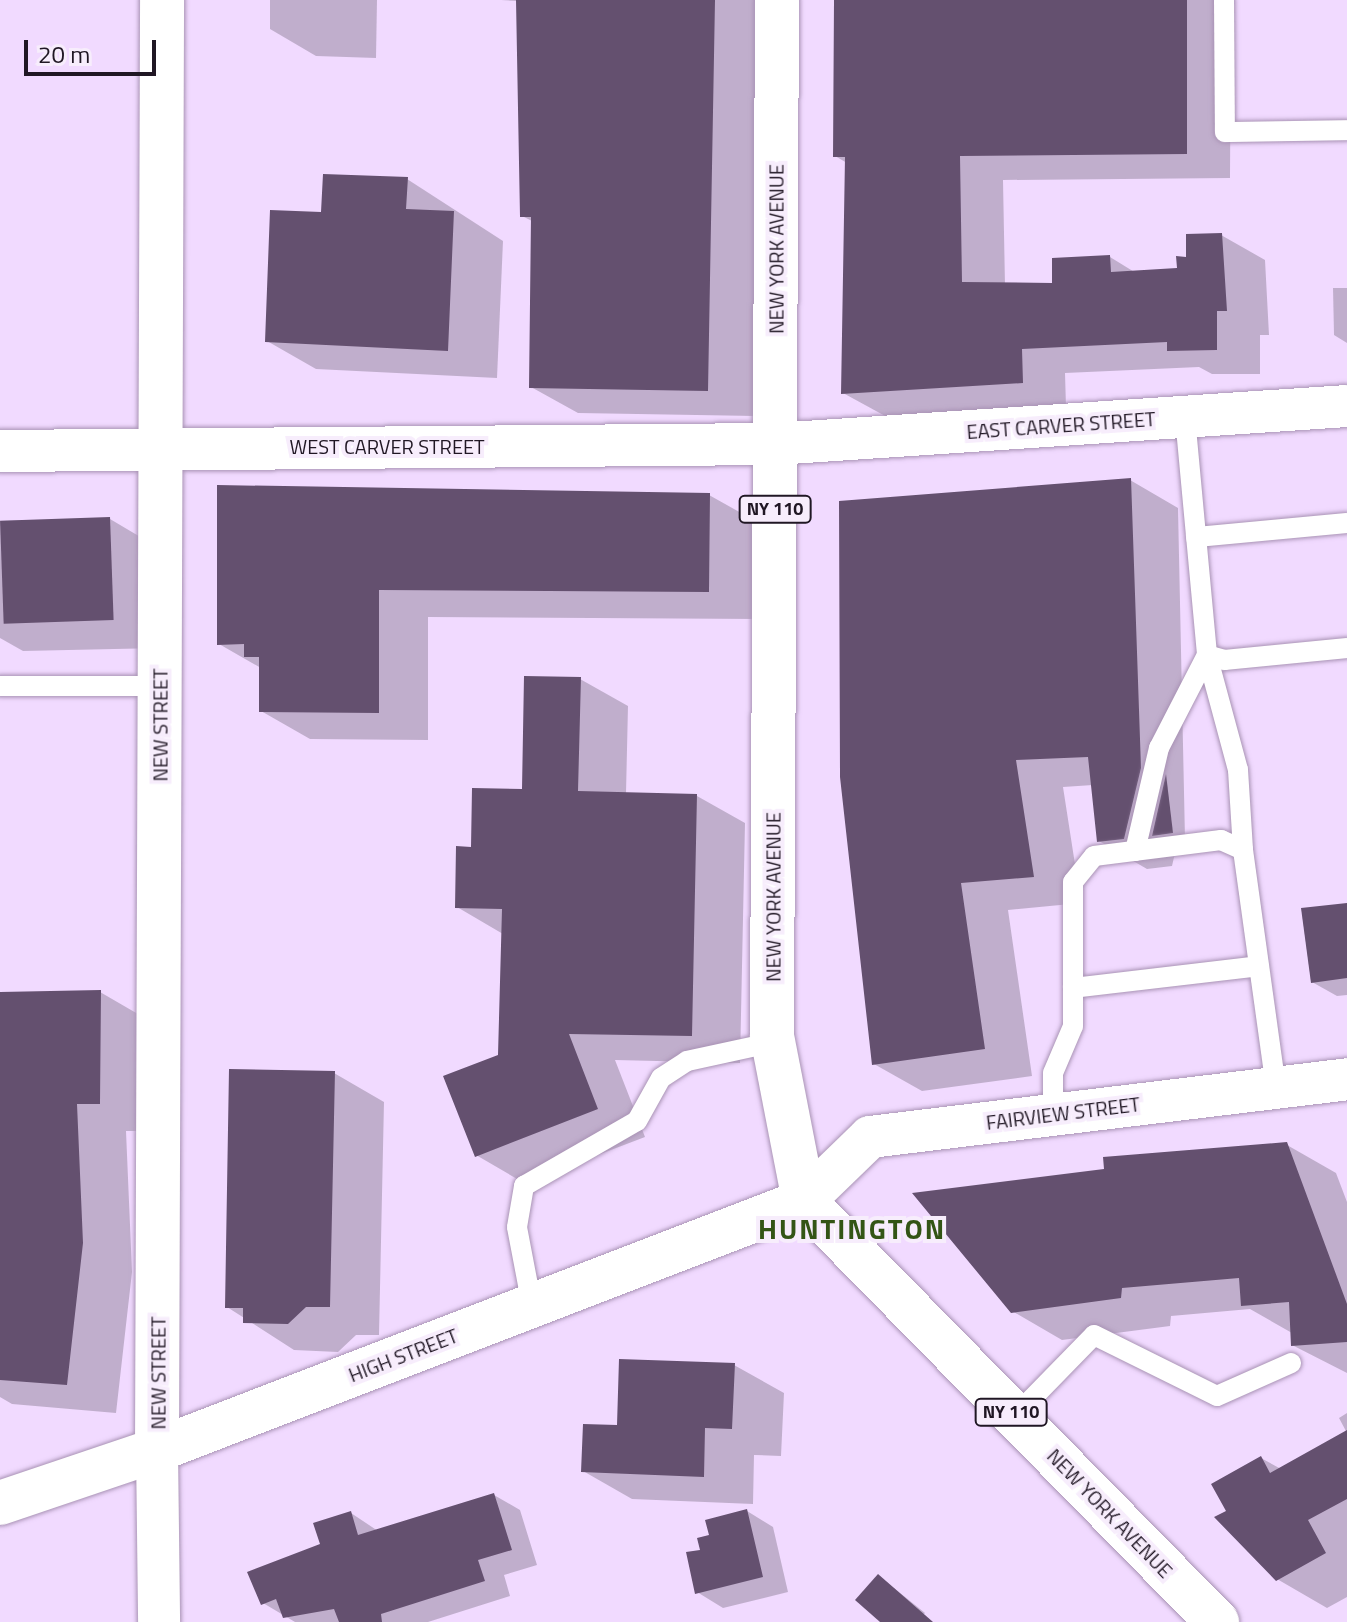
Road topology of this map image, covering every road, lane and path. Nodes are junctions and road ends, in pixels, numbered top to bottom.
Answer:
1 (162, 0) edge
2 (777, 0) edge
3 (1224, 0) edge
4 (1347, 130) edge
5 (1347, 406) edge
6 (1185, 417) junction
7 (775, 444) junction
8 (161, 447) junction
9 (0, 451) edge
10 (1347, 523) edge
11 (1196, 537) junction
12 (1347, 648) edge
13 (1207, 655) junction
14 (0, 686) edge
15 (160, 686) junction
16 (1243, 850) junction
17 (1135, 851) junction
18 (1259, 966) junction
19 (1073, 988) junction
20 (774, 1042) junction
21 (1347, 1079) edge
22 (1276, 1088) junction
23 (1053, 1114) junction
24 (804, 1201) junction
25 (532, 1306) junction
26 (1291, 1363) dead end
27 (1015, 1416) junction
28 (157, 1450) junction
29 (0, 1503) edge
30 (159, 1622) edge
31 (1217, 1622) edge

1 - 8 main road, NEW STREET
2 - 7 main road, NEW YORK AVENUE / NY 110
3 - 4 lane
5 - 6 street, EAST CARVER STREET
6 - 7 street, EAST CARVER STREET
6 - 11 lane
7 - 8 street, WEST CARVER STREET
7 - 20 main road, NEW YORK AVENUE / NY 110
8 - 9 street, WEST CARVER STREET
8 - 15 main road, NEW STREET
10 - 11 lane
11 - 13 lane
12 - 13 lane
13 - 16 lane
13 - 17 lane
14 - 15 lane
15 - 28 main road, NEW STREET
16 - 17 lane
16 - 18 lane
17 - 19 lane
18 - 19 lane
18 - 22 lane
19 - 23 lane
20 - 24 main road, NEW YORK AVENUE / NY 110
20 - 25 lane
21 - 22 street, FAIRVIEW STREET
22 - 23 street, FAIRVIEW STREET
23 - 24 street, FAIRVIEW STREET
24 - 25 main road, HIGH STREET
24 - 27 main road, NEW YORK AVENUE / NY 110
25 - 28 main road, HIGH STREET
26 - 27 lane
27 - 31 main road, NEW YORK AVENUE / NY 110
28 - 29 main road, HIGH STREET
28 - 30 street

